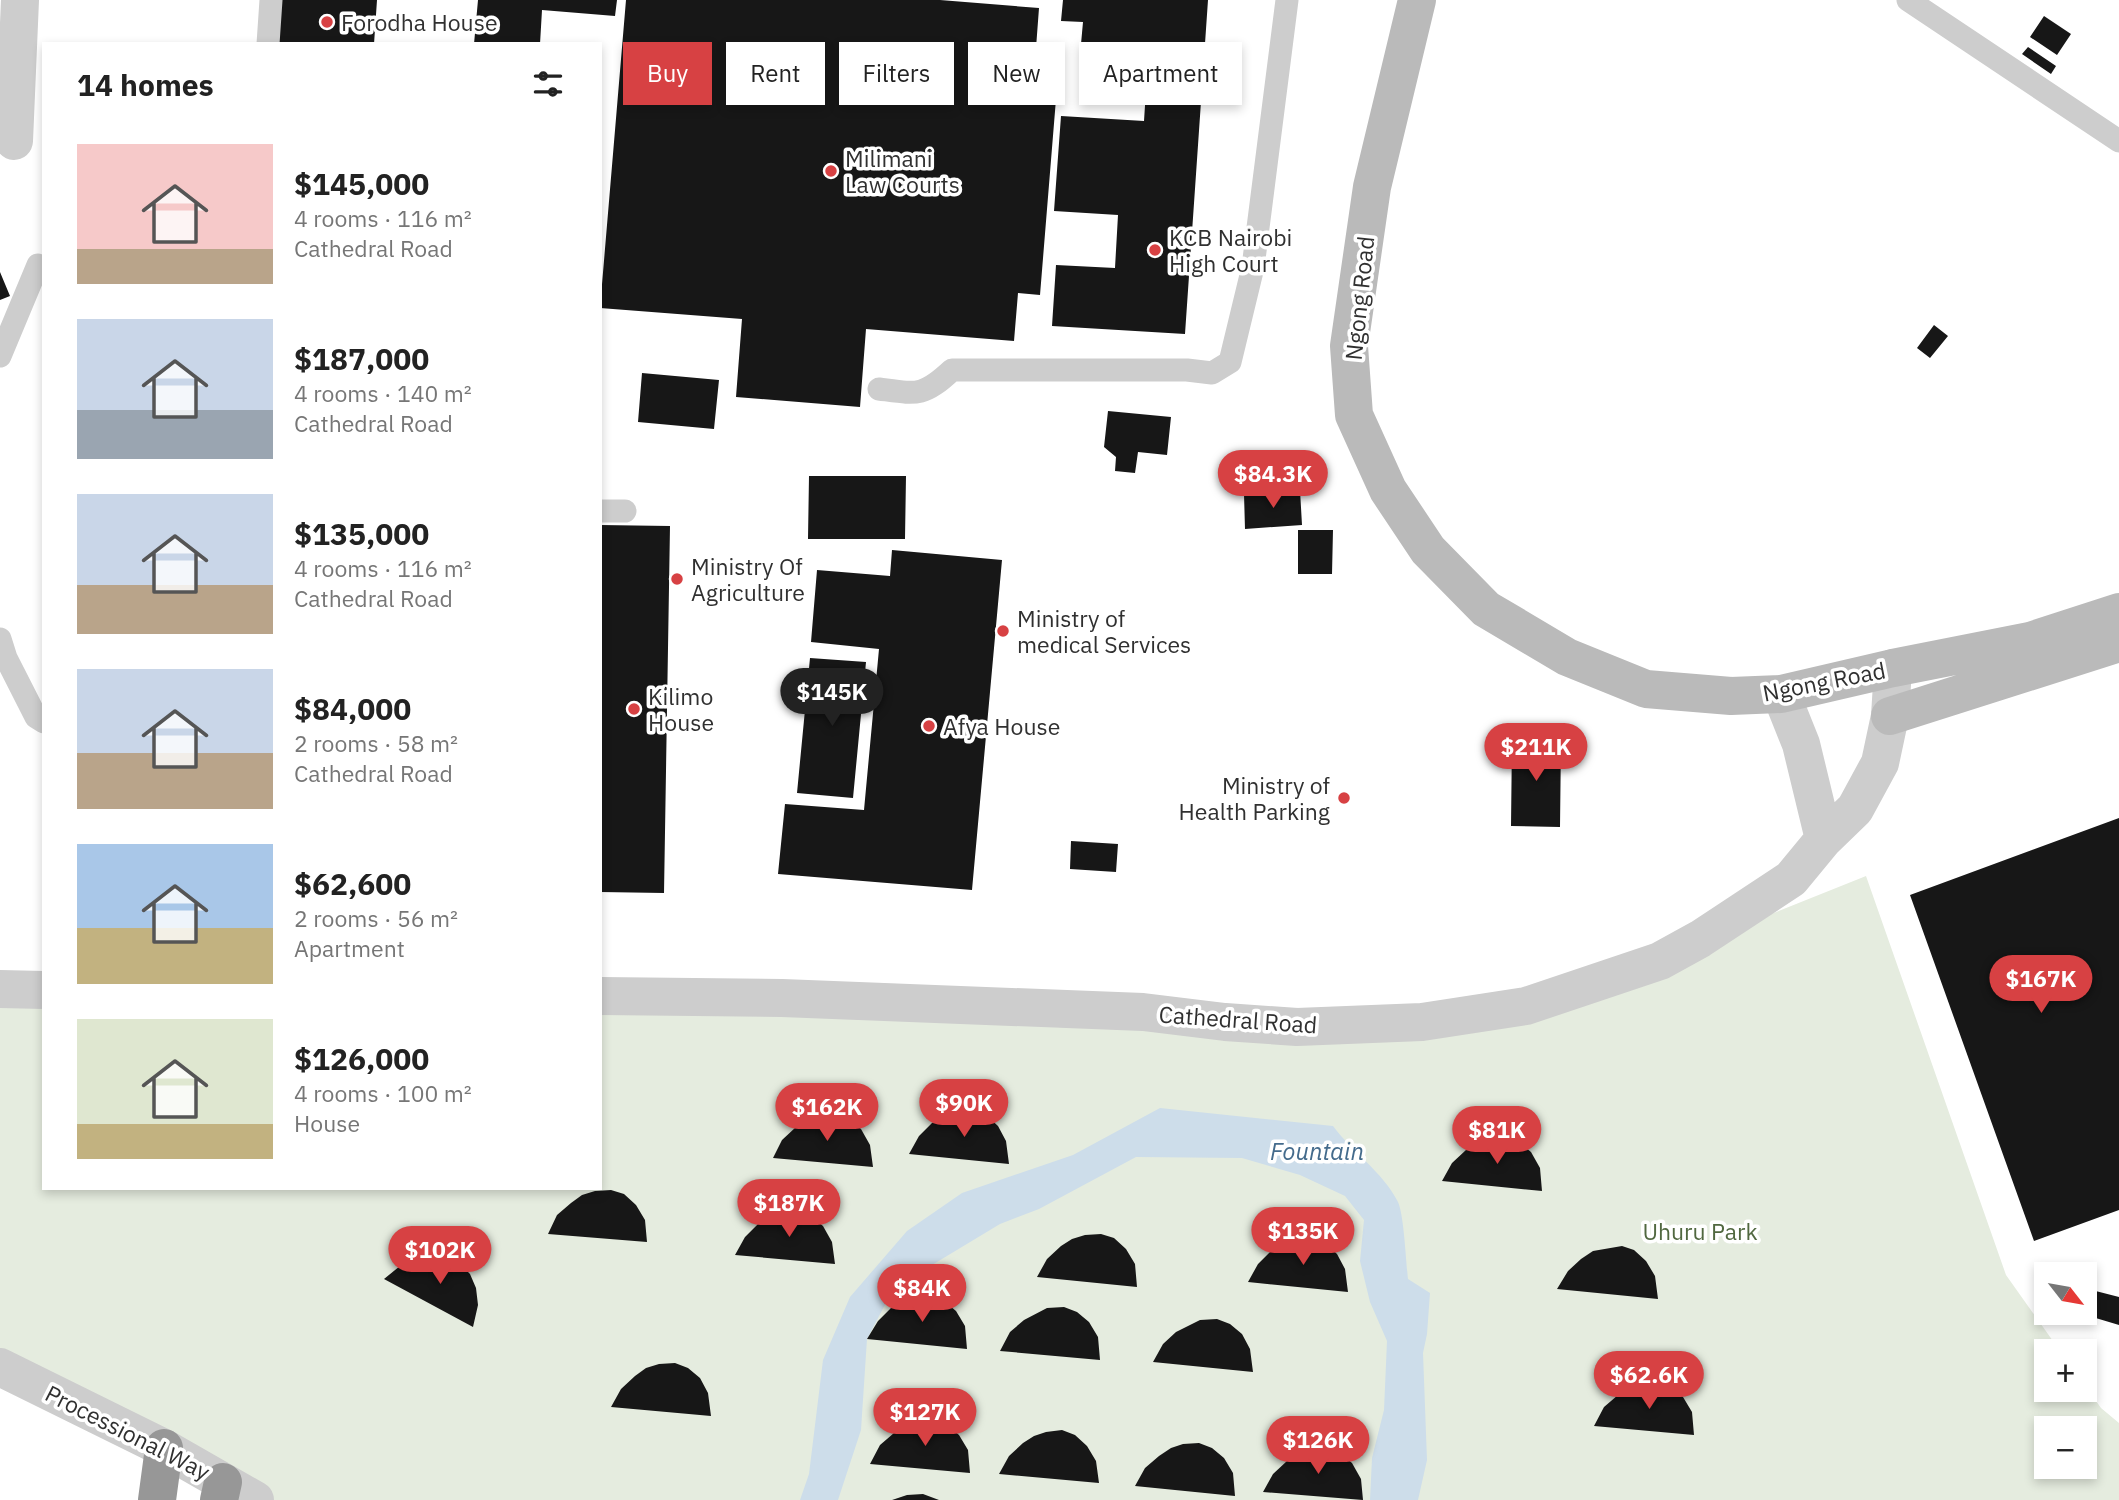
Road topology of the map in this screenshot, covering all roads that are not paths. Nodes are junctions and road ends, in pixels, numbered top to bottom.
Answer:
1 (20, 0) edge
2 (271, 0) edge
3 (1287, 0) edge
4 (1417, 0) edge
5 (1908, 0) edge
6 (268, 42) edge
7 (2119, 141) edge
8 (14, 142) dead end
9 (38, 265) dead end
10 (0, 356) edge
11 (879, 389) dead end
12 (602, 511) edge
13 (625, 511) dead end
14 (2119, 612) edge
15 (0, 639) edge
16 (2119, 643) edge
17 (1894, 668) junction
18 (1782, 694) junction
19 (1890, 716) junction
20 (42, 721) edge
21 (1824, 839) junction
22 (0, 989) edge
23 (42, 989) edge
24 (602, 996) edge
25 (0, 1367) edge
26 (163, 1448) junction
27 (233, 1494) edge
28 (157, 1500) edge

1 - 8 street
2 - 6 lane
3 - 11 lane
4 - 18 main road, Ngong Road
5 - 7 lane
9 - 10 lane
12 - 13 lane
14 - 17 main road, Ngong Road
15 - 20 lane
16 - 19 main road
17 - 18 main road, Ngong Road
17 - 19 street, Cathedral Road
18 - 21 street
19 - 21 street, Cathedral Road
21 - 24 street, Cathedral Road
22 - 23 street
25 - 26 street, Processional Way
26 - 27 street, Processional Way
26 - 28 highway

